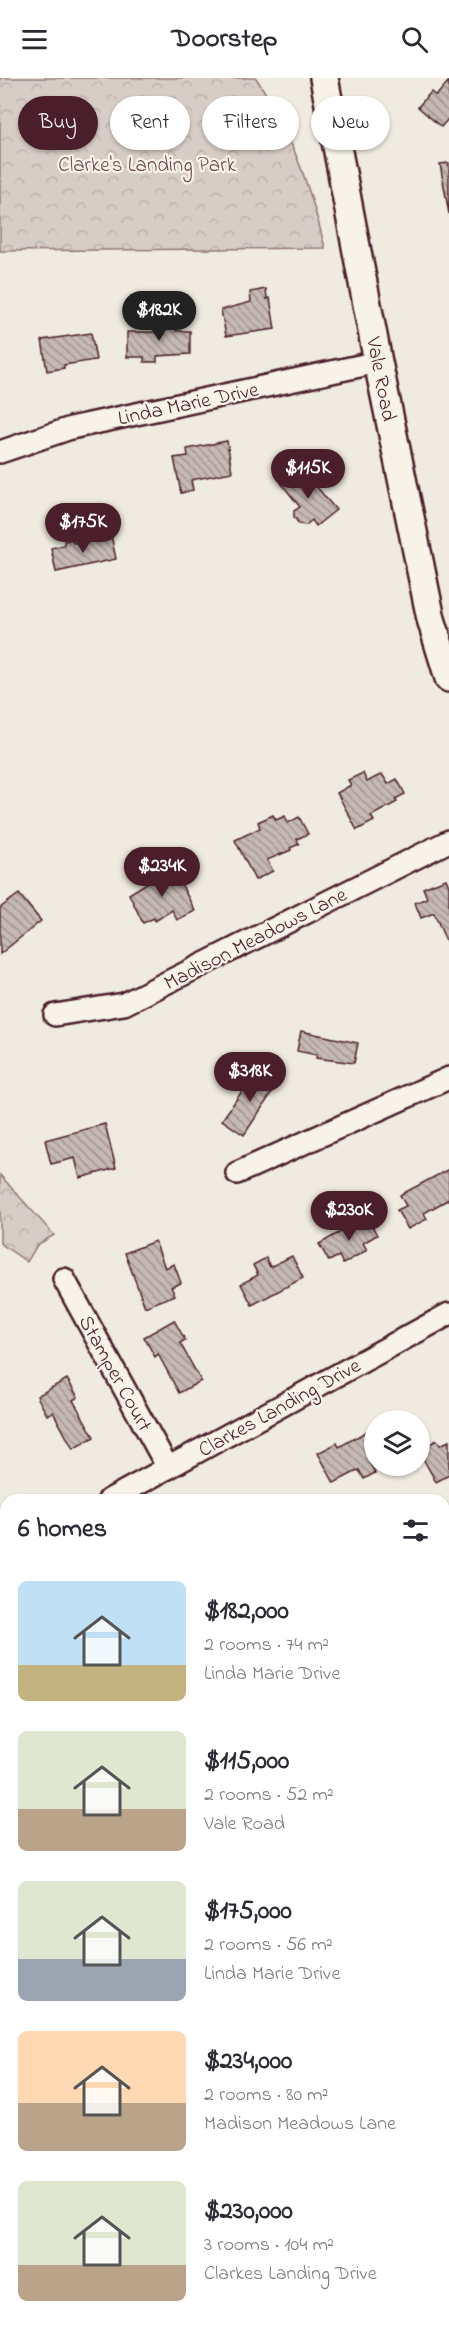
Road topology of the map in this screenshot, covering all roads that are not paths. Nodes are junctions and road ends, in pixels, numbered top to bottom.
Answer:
1 (324, 78) edge
2 (378, 362) junction
3 (0, 452) edge
4 (449, 678) edge
5 (449, 841) edge
6 (55, 1015) dead end
7 (449, 1078) edge
8 (237, 1173) dead end
9 (64, 1279) dead end
10 (449, 1314) edge
11 (168, 1468) junction
12 (120, 1494) edge

1 - 2 main road, Vale Road
2 - 3 street, Linda Marie Drive
2 - 4 main road, Vale Road
5 - 6 street, Madison Meadows Lane
7 - 8 street
9 - 11 street, Stamper Court
10 - 11 street, Clarkes Landing Drive
11 - 12 street, Clarkes Landing Drive

